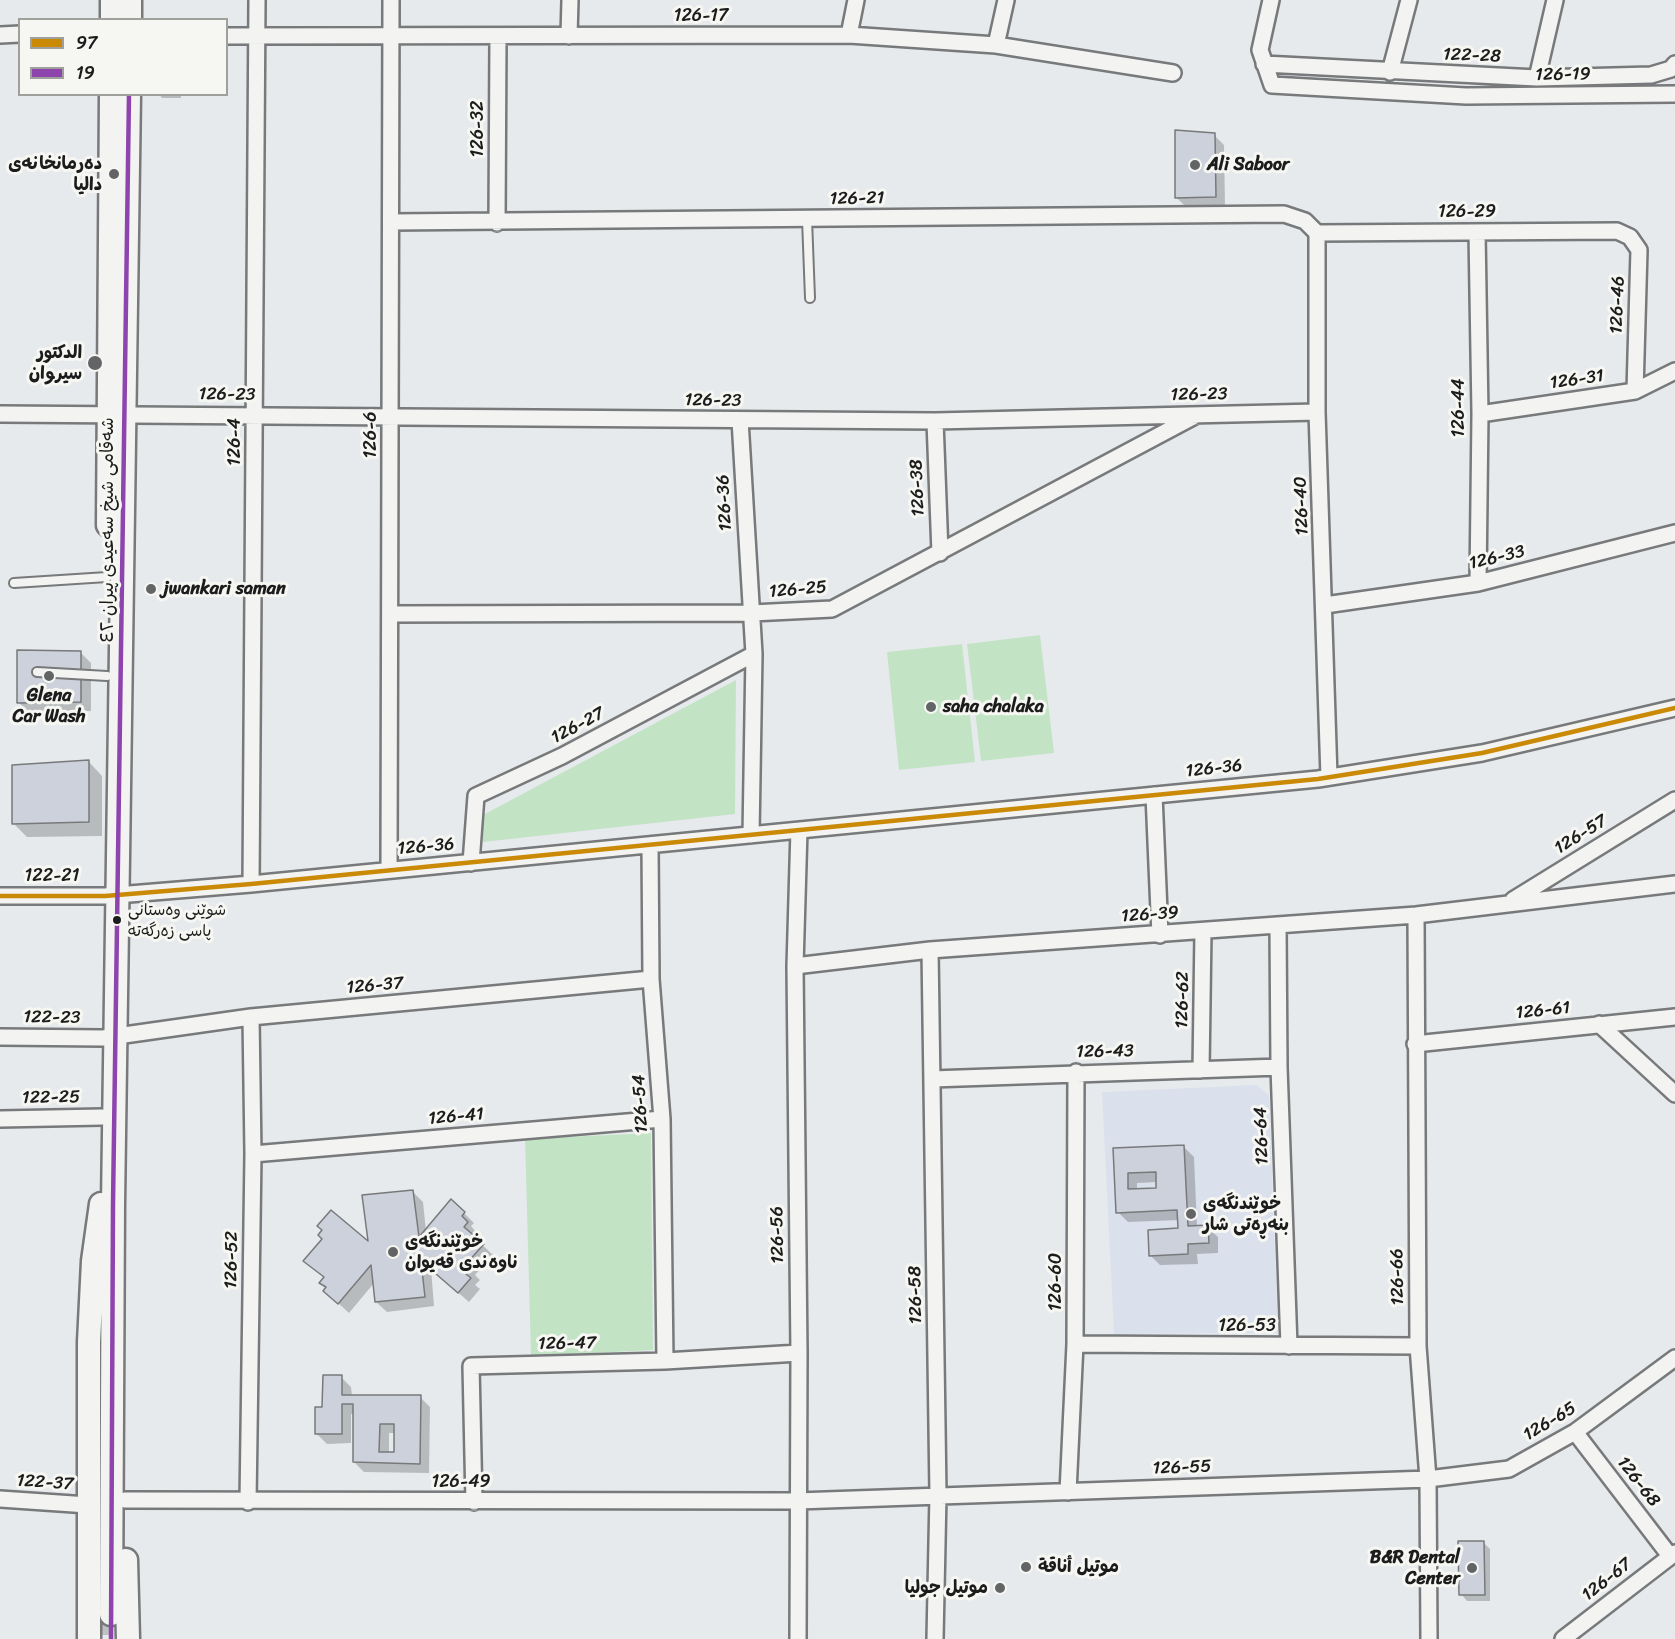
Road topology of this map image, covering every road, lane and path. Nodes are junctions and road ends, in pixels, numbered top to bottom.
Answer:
1 (112, 0) edge
2 (130, 0) edge
3 (257, 0) edge
4 (391, 0) edge
5 (570, 0) edge
6 (856, 0) edge
7 (1006, 0) edge
8 (1271, 0) edge
9 (1409, 0) edge
10 (1555, 0) edge
11 (112, 18) edge
12 (130, 18) edge
13 (18, 34) edge
14 (0, 35) edge
15 (849, 35) junction
16 (228, 36) edge
17 (498, 36) junction
18 (569, 36) junction
19 (257, 37) junction
20 (391, 37) junction
21 (996, 45) junction
22 (1264, 64) junction
23 (1675, 64) edge
24 (1390, 72) junction
25 (1173, 73) dead end
26 (1537, 78) junction
27 (1675, 94) edge
28 (111, 96) edge
29 (129, 96) edge
30 (807, 219) junction
31 (390, 222) junction
32 (497, 222) junction
33 (1617, 231) joint
34 (1477, 232) junction
35 (1317, 233) junction
36 (810, 298) dead end
37 (1675, 371) edge
38 (1635, 392) junction
39 (1317, 412) junction
40 (117, 413) junction
41 (0, 414) edge
42 (1480, 414) junction
43 (1197, 415) junction
44 (254, 416) junction
45 (390, 417) junction
46 (740, 420) junction
47 (935, 421) junction
48 (1675, 533) edge
49 (940, 553) junction
50 (107, 577) junction
51 (14, 583) dead end
52 (1478, 583) junction
53 (1325, 605) junction
54 (752, 613) junction
55 (390, 614) junction
56 (754, 654) junction
57 (37, 672) dead end
58 (106, 676) junction
59 (1675, 708) edge
60 (1329, 777) junction
61 (1154, 795) junction
62 (1675, 800) edge
63 (799, 830) junction
64 (752, 835) junction
65 (650, 845) junction
66 (471, 863) junction
67 (389, 870) junction
68 (251, 884) junction
69 (1675, 884) edge
70 (111, 895) junction
71 (0, 896) edge
72 (1508, 903) junction
73 (1416, 915) junction
74 (1278, 925) junction
75 (1203, 931) junction
76 (1160, 934) junction
77 (930, 950) junction
78 (795, 966) junction
79 (651, 979) junction
80 (251, 1017) junction
81 (1675, 1017) edge
82 (1599, 1024) junction
83 (110, 1036) junction
84 (0, 1037) edge
85 (1415, 1044) junction
86 (1279, 1067) junction
87 (1201, 1070) junction
88 (1076, 1072) junction
89 (932, 1079) junction
90 (1675, 1094) edge
91 (102, 1117) junction
92 (0, 1119) edge
93 (662, 1119) junction
94 (253, 1154) junction
95 (107, 1203) junction
96 (1075, 1344) junction
97 (1289, 1346) junction
98 (1418, 1346) junction
99 (799, 1353) junction
100 (1675, 1359) edge
101 (665, 1361) junction
102 (1575, 1432) junction
103 (1428, 1479) junction
104 (1068, 1492) junction
105 (938, 1494) junction
106 (0, 1499) edge
107 (125, 1500) junction
108 (797, 1501) junction
109 (248, 1502) junction
110 (474, 1502) junction
111 (88, 1505) junction
112 (1672, 1554) edge
113 (106, 1614) tunnel mouth
114 (89, 1639) edge
115 (128, 1639) edge
116 (798, 1639) edge
117 (935, 1639) edge
118 (1429, 1639) edge
119 (1563, 1639) edge

1 - 11 main road
2 - 12 main road
3 - 19 street, 126-4
4 - 20 street, 126-6
5 - 18 street
6 - 15 street
7 - 21 street
8 - 22 street
9 - 24 street
10 - 26 street
13 - 14 street
15 - 18 street, 126-17
15 - 21 street, 126-17
16 - 19 street, 126-17
17 - 18 street, 126-17
17 - 20 street, 126-17
17 - 32 street, 126-32
19 - 20 street, 126-17
19 - 44 street, 126-4
20 - 31 street, 126-6
21 - 25 street, 126-17
22 - 24 street, 122-28
22 - 27 street, 126-19
23 - 26 street, 122-28
24 - 26 street, 122-28
28 - 40 main road, شەقامی شیخ سەعیدی پیران ٤٢
29 - 40 main road, شەقامی شیخ سەعیدی پیران ٤٢
30 - 32 street, 126-21
30 - 35 street, 126-21
30 - 36 lane
31 - 32 street, 126-21
31 - 45 street, 126-6
33 - 34 street, 126-29
33 - 38 street, 126-46
34 - 35 street, 126-29
34 - 42 street, 126-44
35 - 39 street, 126-40
37 - 38 street, 126-31
38 - 42 street, 126-31
39 - 43 street, 126-23
39 - 53 street, 126-40
40 - 41 street, 126-23
40 - 44 street, 126-23
40 - 50 main road, شەقامی شیخ سەعیدی پیران ٤٢
40 - 70 main road, شەقامی شیخ سەعیدی پیران ٤٢
42 - 52 street, 126-44
43 - 47 street, 126-23
43 - 49 street, 126-25
44 - 45 street, 126-23
44 - 68 street, 126-4
45 - 46 street, 126-23
45 - 55 street, 126-6
46 - 47 street, 126-23
46 - 54 street, 126-36
47 - 49 street, 126-38
48 - 52 street, 126-33
49 - 54 street, 126-25
50 - 51 lane
50 - 58 main road, شەقامی شیخ سەعیدی پیران ٤٢
52 - 53 street, 126-33
53 - 60 street, 126-40
54 - 55 street, 126-25
54 - 56 street, 126-36
55 - 67 street, 126-6
56 - 64 street, 126-36
56 - 66 street, 126-27
57 - 58 lane
58 - 70 main road, شەقامی شیخ سەعیدی پیران ٤٢
59 - 60 street, 126-36
60 - 61 street, 126-36
61 - 63 street, 126-36
61 - 76 street
62 - 72 street, 126-57
63 - 64 street, 126-36
63 - 78 street, 126-56
64 - 65 street, 126-36
65 - 66 street, 126-36
65 - 79 street, 126-54
66 - 67 street, 126-36
67 - 68 street, 126-36
68 - 70 street, 126-36
69 - 72 street, 126-39
70 - 71 street, 122-21
70 - 83 main road, شەقامی شیخ سەعیدی پیران ٤٢
72 - 73 street, 126-39
73 - 74 street, 126-39
73 - 85 street, 126-66
74 - 75 street, 126-39
74 - 86 street, 126-64
75 - 76 street, 126-39
75 - 87 street, 126-62
76 - 77 street, 126-39
77 - 78 street, 126-39
77 - 89 street, 126-58
78 - 99 street, 126-56
79 - 80 street, 126-37
79 - 93 street, 126-54
80 - 83 street, 126-37
80 - 94 street, 126-52
81 - 82 street, 126-61
82 - 85 street, 126-61
82 - 90 street
83 - 84 street, 122-23
83 - 91 main road, شەقامی شیخ سەعیدی پیران ٤٢
83 - 95 main road, شەقامی شیخ سەعیدی پیران ٤٢
85 - 98 street, 126-66
86 - 87 street, 126-43
86 - 97 street, 126-64
87 - 88 street, 126-43
88 - 89 street, 126-43
88 - 96 street, 126-60
89 - 105 street, 126-58
91 - 92 street, 122-25
91 - 95 main road, شەقامی شیخ سەعیدی پیران ٤٢
93 - 94 street, 126-41
93 - 101 street, 126-54
94 - 109 street, 126-52
95 - 107 main road
95 - 111 main road
95 - 113 main road, شەقامی شیخ سەعیدی پیران ٤٢
96 - 97 street, 126-53
96 - 104 street, 126-60
97 - 98 street, 126-53
98 - 103 street, 126-66
99 - 101 street, 126-47
99 - 108 street, 126-56
100 - 102 street, 126-65
101 - 110 street, 126-47
102 - 103 street, 126-65
102 - 112 street, 126-68
103 - 104 street, 126-55
103 - 118 street, 126-66
104 - 105 street, 126-55
105 - 108 street, 126-49
105 - 117 street, 126-58
106 - 111 street, 122-37
107 - 109 street, 126-49
107 - 115 main road
108 - 110 street, 126-49
108 - 116 street, 126-56
109 - 110 street, 126-49
111 - 114 main road
112 - 119 street, 126-67

